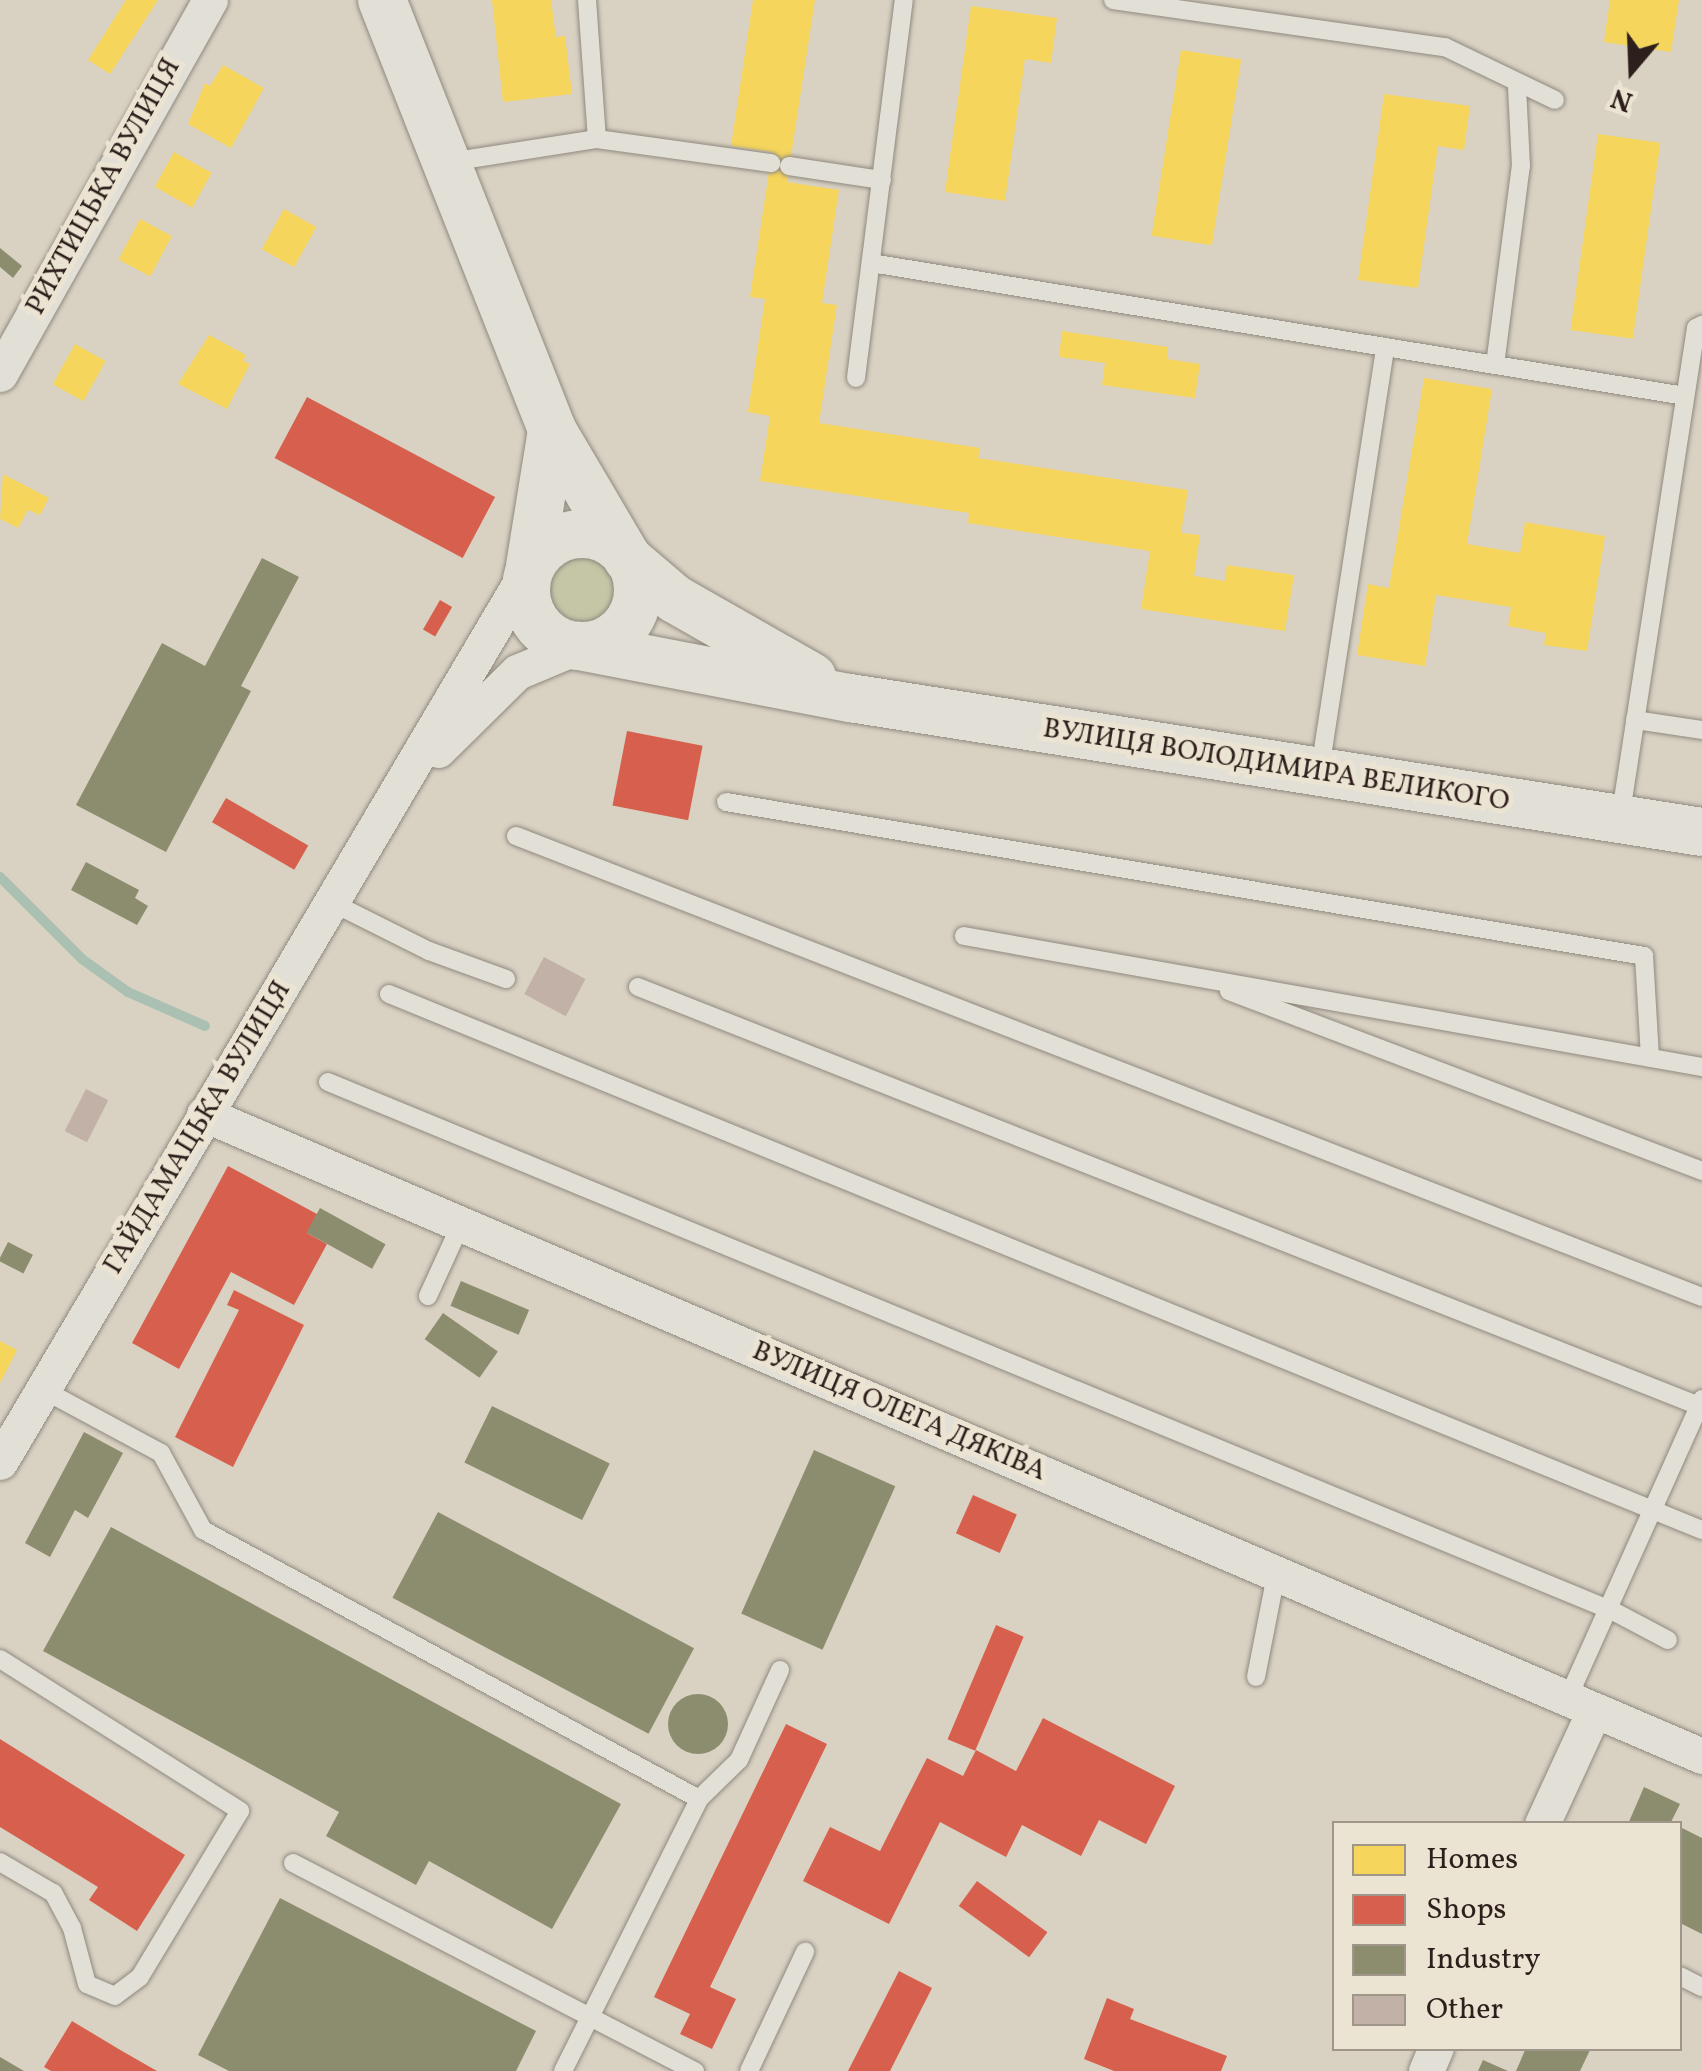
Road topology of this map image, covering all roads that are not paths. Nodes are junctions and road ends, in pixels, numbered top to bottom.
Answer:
1 (210, 0) edge
2 (382, 0) edge
3 (587, 0) edge
4 (904, 0) edge
5 (1112, 0) edge
6 (1517, 86) junction
7 (1555, 100) dead end
8 (597, 138) junction
9 (449, 162) junction
10 (882, 180) junction
11 (871, 263) junction
12 (1702, 324) edge
13 (1385, 347) junction
14 (3, 362) edge
15 (1495, 364) junction
16 (856, 378) dead end
17 (1685, 396) junction
18 (552, 430) junction
19 (628, 559) junction
20 (530, 566) junction
21 (578, 646) junction
22 (850, 698) junction
23 (1635, 720) junction
24 (1702, 730) edge
25 (1320, 775) junction
26 (397, 796) junction
27 (726, 802) dead end
28 (1620, 819) junction
29 (1702, 832) edge
30 (516, 836) dead end
31 (335, 904) junction
32 (964, 936) dead end
33 (1186, 975) junction
34 (506, 979) dead end
35 (638, 987) dead end
36 (388, 994) dead end
37 (1650, 1058) junction
38 (1702, 1067) edge
39 (328, 1082) dead end
40 (204, 1114) junction
41 (1702, 1171) edge
42 (461, 1224) junction
43 (428, 1296) dead end
44 (1702, 1297) edge
45 (42, 1389) junction
46 (1701, 1404) edge
47 (0, 1462) edge
48 (1656, 1506) junction
49 (1702, 1530) edge
50 (1276, 1574) junction
51 (1613, 1611) junction
52 (1668, 1640) dead end
53 (0, 1659) edge
54 (780, 1670) dead end
55 (1256, 1677) dead end
56 (1581, 1706) junction
57 (1702, 1756) edge
58 (699, 1799) junction
59 (1543, 1821) edge
60 (0, 1862) edge
61 (293, 1863) dead end
62 (805, 1952) dead end
63 (590, 2019) junction
64 (563, 2071) edge
65 (696, 2071) edge
66 (749, 2071) edge

1 - 14 street, РИХТИЦЬКА ВУЛИЦЯ
2 - 9 street, ВУЛИЦЯ ВОЛОДИМИРА ВЕЛИКОГО
3 - 8 lane
4 - 10 lane
5 - 6 lane
6 - 7 lane
6 - 15 lane
8 - 9 lane
8 - 10 lane
9 - 18 street, ВУЛИЦЯ ВОЛОДИМИРА ВЕЛИКОГО
10 - 11 lane
11 - 13 lane
11 - 16 lane
12 - 17 lane
13 - 15 lane
13 - 25 lane
15 - 17 lane
17 - 23 lane
18 - 19 street, ВУЛИЦЯ ВОЛОДИМИРА ВЕЛИКОГО
18 - 20 street
19 - 20 street
19 - 21 street
19 - 22 street, ВУЛИЦЯ ВОЛОДИМИРА ВЕЛИКОГО
20 - 21 street
20 - 26 street, ГАЙДАМАЦЬКА ВУЛИЦЯ
21 - 22 street, ВУЛИЦЯ ВОЛОДИМИРА ВЕЛИКОГО
21 - 26 street, ГАЙДАМАЦЬКА ВУЛИЦЯ
22 - 25 street, ВУЛИЦЯ ВОЛОДИМИРА ВЕЛИКОГО
23 - 24 lane
23 - 28 lane
25 - 28 street, ВУЛИЦЯ ВОЛОДИМИРА ВЕЛИКОГО
26 - 31 street, ГАЙДАМАЦЬКА ВУЛИЦЯ
27 - 37 lane
28 - 29 street, ВУЛИЦЯ ВОЛОДИМИРА ВЕЛИКОГО
30 - 44 lane
31 - 34 lane
31 - 40 street, ГАЙДАМАЦЬКА ВУЛИЦЯ
32 - 33 lane
33 - 37 lane
33 - 41 lane
35 - 46 lane
36 - 48 lane
37 - 38 lane
39 - 51 lane
40 - 42 street, ВУЛИЦЯ ОЛЕГА ДЯКІВА
40 - 45 street, ГАЙДАМАЦЬКА ВУЛИЦЯ
42 - 43 lane
42 - 50 street, ВУЛИЦЯ ОЛЕГА ДЯКІВА
45 - 47 street, ГАЙДАМАЦЬКА ВУЛИЦЯ
45 - 58 lane
46 - 48 lane
48 - 49 lane
48 - 51 lane
50 - 55 lane
50 - 56 street, ВУЛИЦЯ ОЛЕГА ДЯКІВА
51 - 52 lane
51 - 56 lane
53 - 60 lane
54 - 58 lane
56 - 57 street, ВУЛИЦЯ ОЛЕГА ДЯКІВА
56 - 59 street
58 - 63 lane
61 - 63 lane
62 - 66 lane
63 - 64 lane
63 - 65 lane

